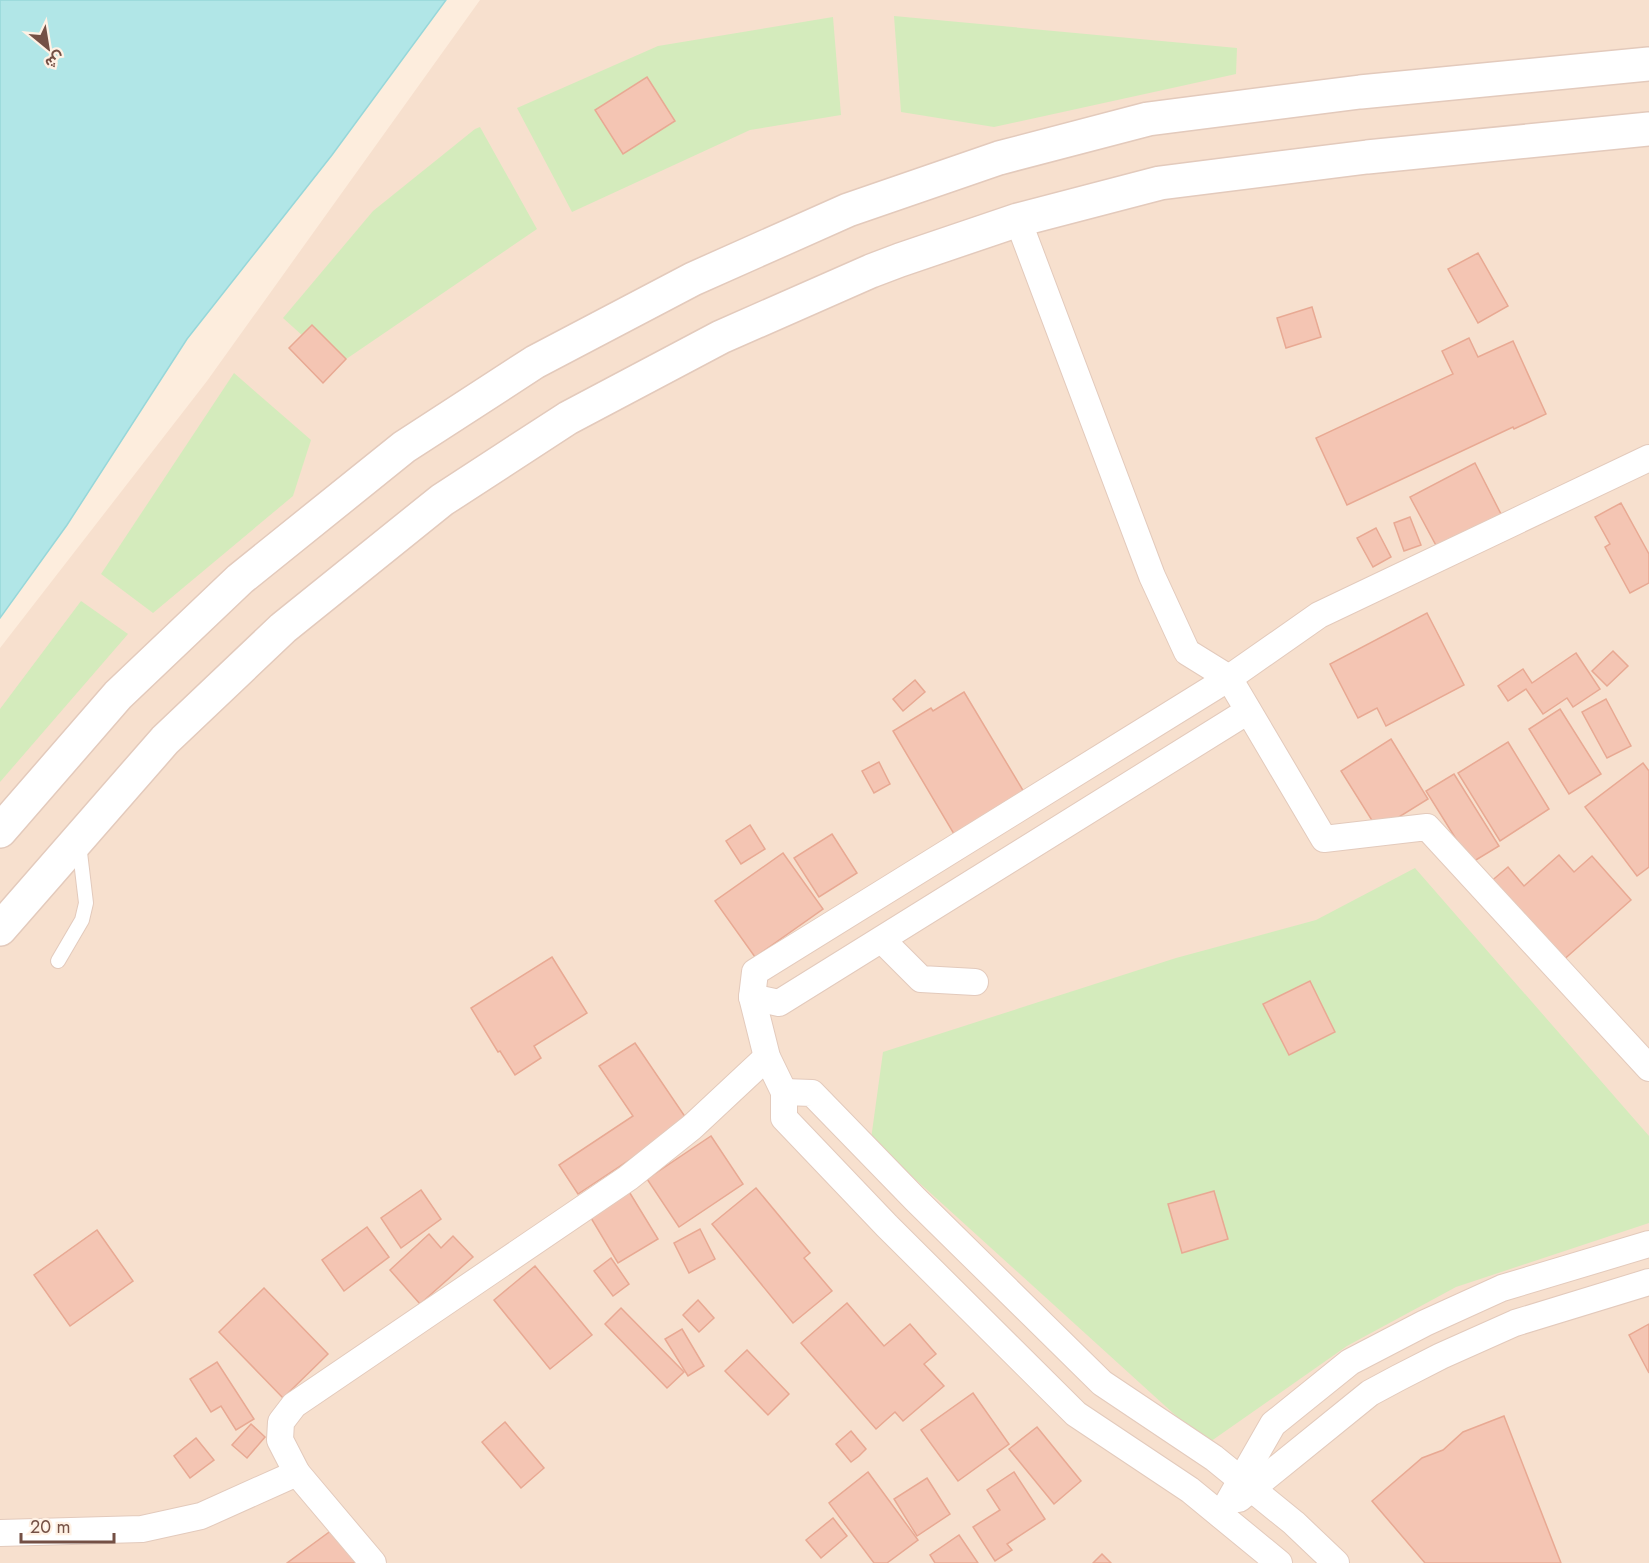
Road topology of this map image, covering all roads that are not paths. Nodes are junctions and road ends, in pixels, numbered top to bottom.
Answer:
1 (1649, 64) edge
2 (1649, 129) edge
3 (1018, 220) junction
4 (1649, 458) edge
5 (1187, 652) junction
6 (1229, 678) junction
7 (1182, 707) junction
8 (1248, 711) junction
9 (0, 831) edge
10 (78, 840) junction
11 (0, 929) edge
12 (882, 939) junction
13 (58, 961) dead end
14 (975, 982) dead end
15 (752, 997) junction
16 (767, 1057) junction
17 (1649, 1068) edge
18 (784, 1092) junction
19 (1649, 1244) edge
20 (1649, 1282) edge
21 (297, 1473) junction
22 (1246, 1484) junction
23 (1221, 1515) junction
24 (0, 1533) edge
25 (373, 1563) edge
26 (1279, 1563) edge
27 (1336, 1563) edge

1 - 9 street
2 - 3 street
3 - 5 street
3 - 10 street
4 - 6 street
5 - 6 street
5 - 7 street
6 - 7 street
6 - 8 street
7 - 15 street
8 - 12 street
8 - 17 street
10 - 11 street
10 - 13 lane
12 - 14 street
12 - 15 street
15 - 16 street
16 - 18 street
16 - 21 street
18 - 22 street
18 - 23 street
19 - 22 street
20 - 22 street
21 - 24 street
21 - 25 street
22 - 23 street
22 - 27 street
23 - 26 street

